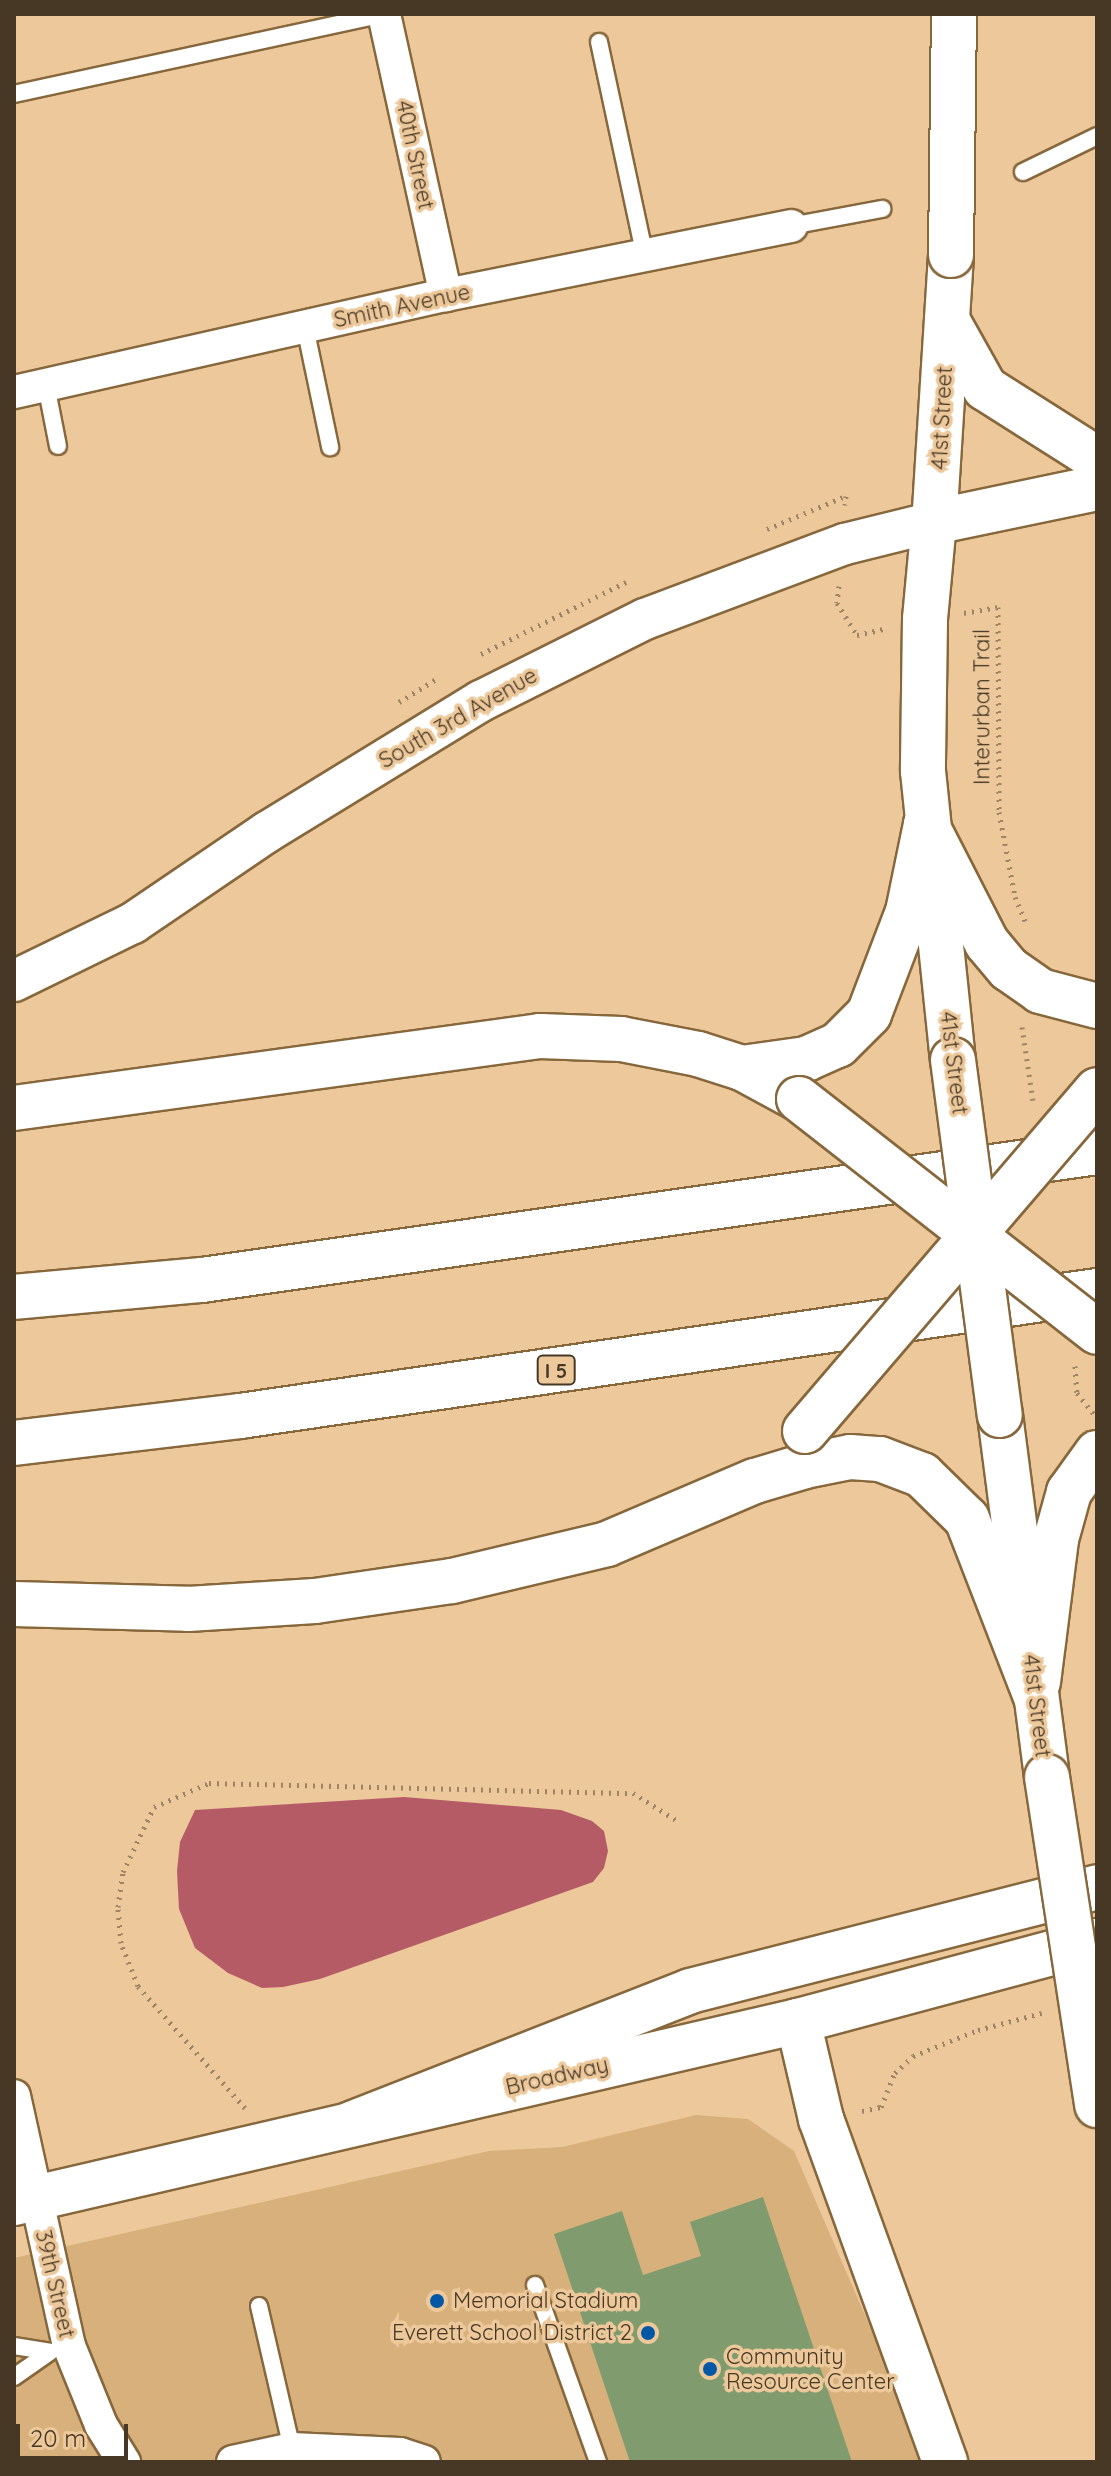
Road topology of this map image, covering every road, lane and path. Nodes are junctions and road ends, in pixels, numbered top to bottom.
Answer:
1 (384, 14) edge
2 (954, 14) edge
3 (599, 42) dead end
4 (14, 94) edge
5 (1097, 136) edge
6 (1023, 172) dead end
7 (882, 209) dead end
8 (791, 226) joint
9 (645, 256) junction
10 (446, 295) junction
11 (947, 320) junction
12 (305, 327) junction
13 (46, 385) junction
14 (14, 392) edge
15 (58, 446) dead end
16 (330, 447) dead end
17 (1097, 459) edge
18 (1097, 488) edge
19 (934, 522) junction
20 (845, 544) junction
21 (925, 619) junction
22 (926, 824) junction
23 (1031, 930) dead end
24 (14, 981) edge
25 (1097, 1006) edge
26 (742, 1068) junction
27 (1097, 1090) edge
28 (14, 1108) edge
29 (1097, 1152) edge
30 (977, 1235) junction
31 (1097, 1291) edge
32 (14, 1297) edge
33 (1097, 1332) edge
34 (1074, 1373) dead end
35 (1097, 1418) edge
36 (14, 1443) edge
37 (1097, 1453) edge
38 (755, 1481) junction
39 (14, 1604) edge
40 (1036, 1697) junction
41 (676, 1820) dead end
42 (1097, 1887) edge
43 (1097, 1941) edge
44 (1052, 2010) dead end
45 (798, 2021) junction
46 (14, 2096) edge
47 (1097, 2105) edge
48 (821, 2119) junction
49 (351, 2124) junction
50 (275, 2142) junction
51 (25, 2201) edge
52 (535, 2285) dead end
53 (259, 2306) dead end
54 (14, 2346) edge
55 (60, 2349) junction
56 (14, 2377) edge
57 (292, 2449) junction
58 (124, 2462) edge
59 (233, 2462) edge
60 (424, 2462) edge
61 (598, 2462) edge
62 (945, 2462) edge

1 - 4 lane
1 - 10 street, 40th Street
2 - 11 main road, 41st Street, bridge
3 - 9 lane
5 - 6 lane
7 - 8 lane
8 - 9 street, Smith Avenue
9 - 10 street, Smith Avenue
10 - 12 street, Smith Avenue
11 - 17 main road
11 - 19 main road, 41st Street
12 - 13 street, Smith Avenue
12 - 16 lane
13 - 14 street, Smith Avenue
13 - 15 lane
18 - 19 main road
19 - 20 street, South 3rd Avenue
19 - 21 main road, 41st Street
20 - 21 path, Interurban Trail
20 - 24 street, South 3rd Avenue
21 - 22 main road, 41st Street
21 - 23 path, Interurban Trail
22 - 25 main road
22 - 26 main road
22 - 30 main road, 41st Street, bridge
26 - 28 main road
26 - 30 main road, bridge
27 - 30 main road, bridge
29 - 32 main road
30 - 33 main road, bridge
30 - 38 main road, bridge
30 - 40 main road, 41st Street, bridge
31 - 36 main road, I 5
34 - 35 path
37 - 40 main road
38 - 39 main road
38 - 40 main road
40 - 47 main road, 41st Street, bridge
41 - 50 path
42 - 49 main road
43 - 45 main road, Broadway
44 - 48 path
45 - 48 main road
45 - 49 main road, Broadway
46 - 51 street, 39th Street
48 - 62 main road
49 - 50 main road, Broadway
50 - 51 main road, Broadway
51 - 55 street, 39th Street
52 - 61 lane
53 - 57 lane
54 - 55 lane
55 - 56 lane
55 - 58 street, 39th Street
57 - 59 street
57 - 60 street

